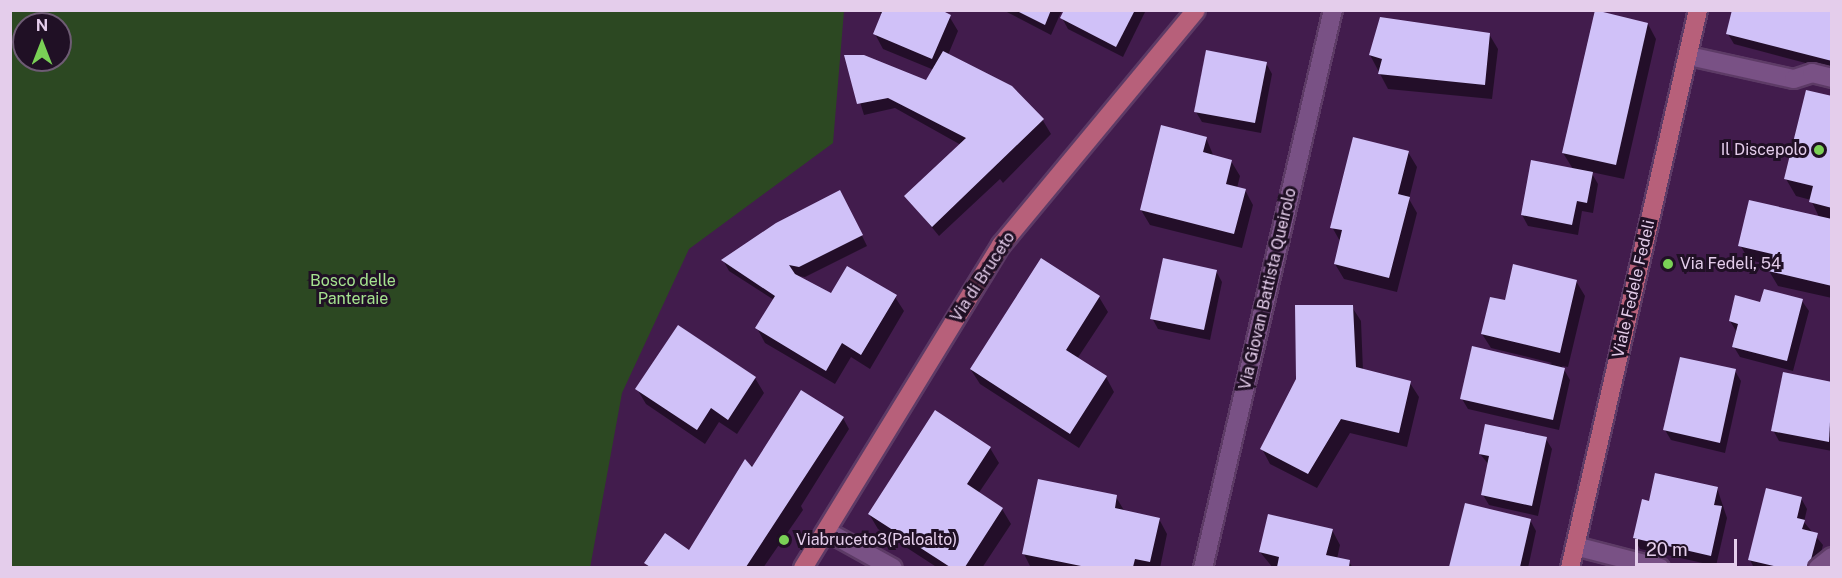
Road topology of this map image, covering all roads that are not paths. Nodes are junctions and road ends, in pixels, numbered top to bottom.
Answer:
1 (1196, 10) edge
2 (1333, 10) edge
3 (1698, 10) edge
4 (1689, 56) junction
5 (1832, 78) edge
6 (828, 532) junction
7 (1575, 546) junction
8 (1832, 557) edge
9 (803, 567) edge
10 (892, 567) edge
11 (1203, 567) edge
12 (1570, 567) edge
13 (1660, 567) edge
14 (1818, 567) edge

1 - 6 main road, Via di Bruceto
2 - 11 street, Via Giovan Battista Queirolo
3 - 4 main road, Viale Fedele Fedeli
4 - 5 street
4 - 7 main road, Viale Fedele Fedeli
6 - 9 main road, Via di Bruceto
6 - 10 street
7 - 12 main road, Viale Fedele Fedeli
7 - 13 street
8 - 14 street

